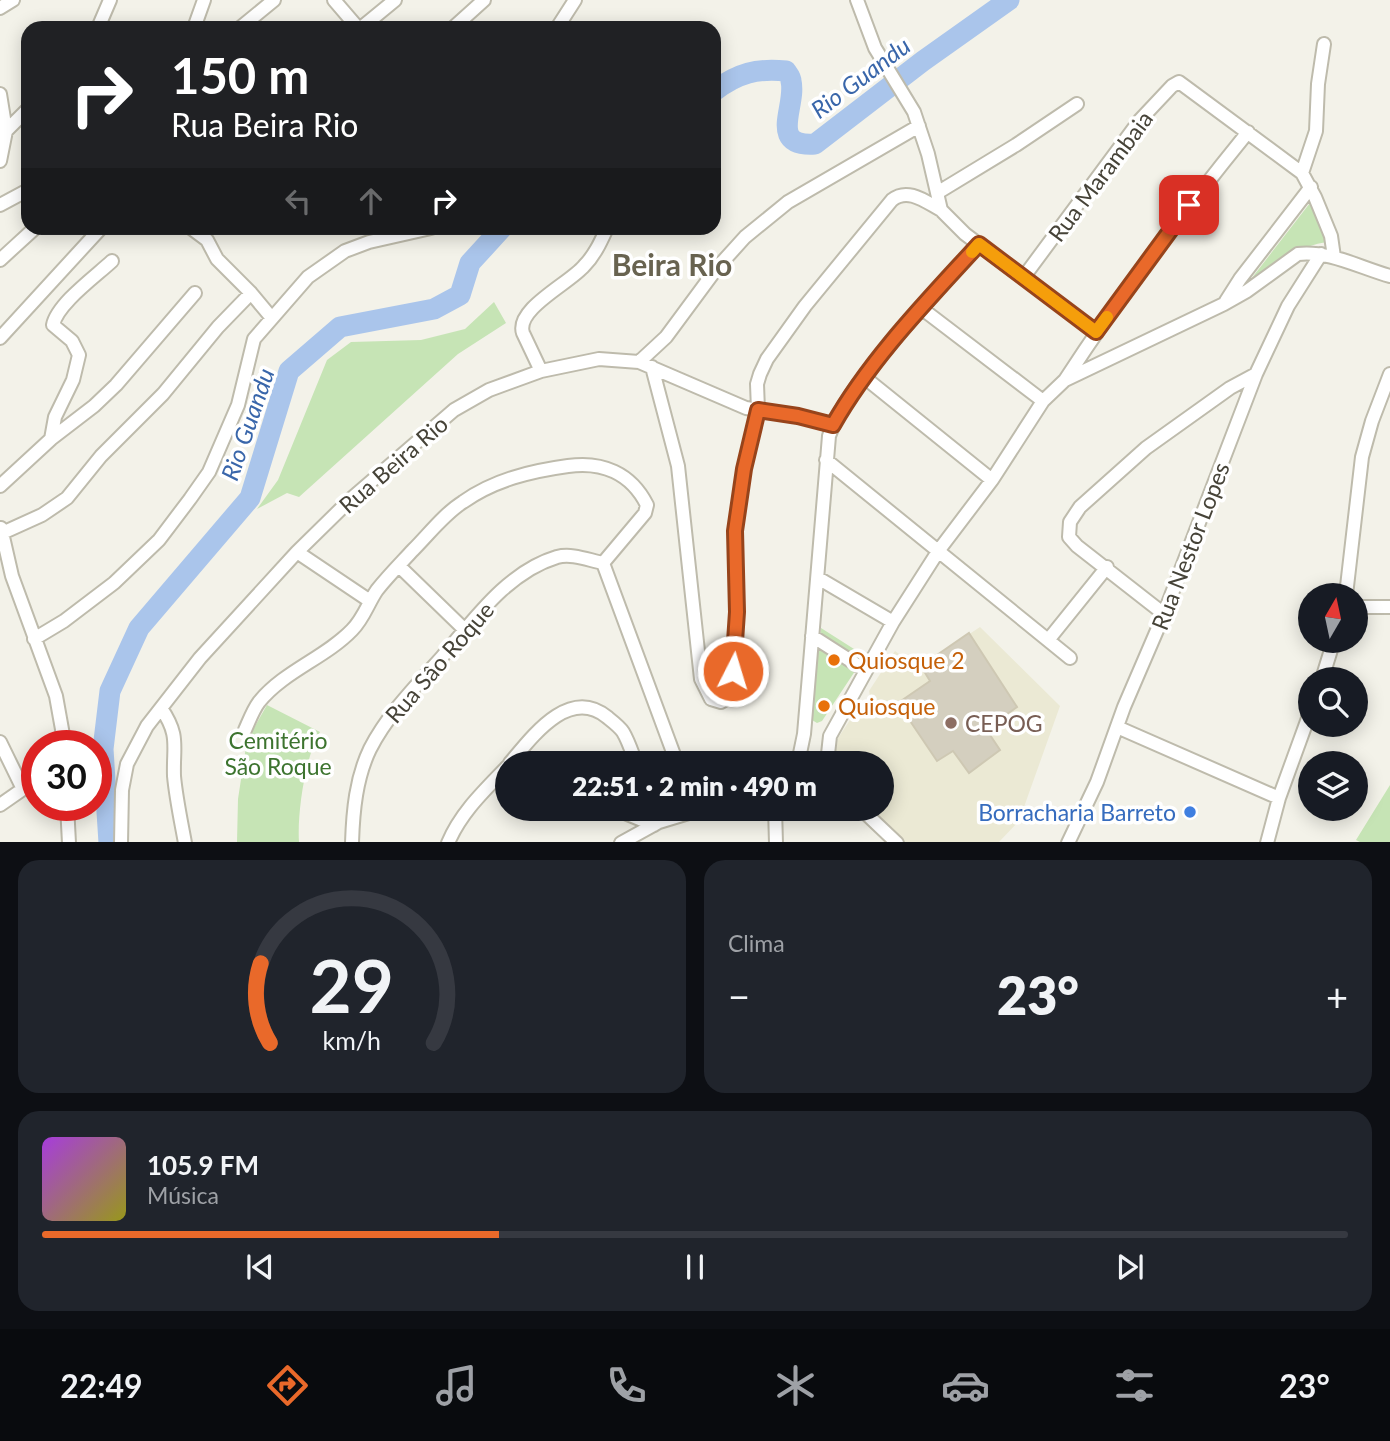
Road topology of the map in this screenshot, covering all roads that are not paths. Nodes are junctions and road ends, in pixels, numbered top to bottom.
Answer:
1 (13, 0) edge
2 (110, 0) edge
3 (204, 0) edge
4 (274, 0) edge
5 (334, 0) edge
6 (395, 0) edge
7 (484, 0) edge
8 (575, 0) edge
9 (857, 0) edge
10 (0, 8) edge
11 (101, 21) edge
12 (196, 21) edge
13 (248, 21) edge
14 (354, 21) edge
15 (369, 21) edge
16 (465, 21) edge
17 (562, 21) edge
18 (1324, 44) dead end
19 (0, 94) edge
20 (1077, 104) dead end
21 (21, 116) edge
22 (919, 126) junction
23 (6, 131) junction
24 (1248, 132) junction
25 (0, 161) edge
26 (1302, 173) junction
27 (1311, 187) junction
28 (937, 193) junction
29 (21, 194) edge
30 (0, 205) edge
31 (941, 210) junction
32 (27, 235) edge
33 (95, 235) edge
34 (200, 235) edge
35 (210, 235) edge
36 (400, 235) edge
37 (604, 235) edge
38 (207, 240) junction
39 (979, 244) junction
40 (1327, 256) junction
41 (0, 260) edge
42 (112, 261) dead end
43 (1390, 276) edge
44 (1023, 278) junction
45 (195, 293) dead end
46 (251, 293) junction
47 (1224, 304) junction
48 (921, 308) junction
49 (271, 317) junction
50 (1096, 332) junction
51 (0, 338) edge
52 (639, 362) junction
53 (652, 367) junction
54 (541, 371) junction
55 (1256, 374) junction
56 (1390, 374) edge
57 (864, 377) junction
58 (1065, 380) junction
59 (1043, 401) junction
60 (758, 410) junction
61 (833, 425) junction
62 (51, 439) junction
63 (826, 460) junction
64 (992, 480) junction
65 (0, 486) edge
66 (1, 531) edge
67 (939, 550) junction
68 (297, 552) junction
69 (603, 563) junction
70 (399, 566) junction
71 (1107, 567) junction
72 (818, 578) junction
73 (1347, 583) edge
74 (370, 601) junction
75 (1368, 607) edge
76 (1390, 607) edge
77 (1164, 614) junction
78 (892, 622) junction
79 (465, 630) junction
80 (812, 636) junction
81 (34, 639) junction
82 (1049, 639) junction
83 (1070, 658) dead end
84 (865, 670) junction
85 (161, 708) junction
86 (1117, 727) junction
87 (62, 730) edge
88 (245, 730) dead end
89 (804, 734) junction
90 (830, 736) junction
91 (1301, 737) edge
92 (0, 742) edge
93 (521, 751) edge
94 (631, 751) edge
95 (673, 751) edge
96 (800, 751) edge
97 (828, 751) edge
98 (495, 779) edge
99 (21, 785) edge
100 (21, 790) edge
101 (1279, 798) junction
102 (0, 805) edge
103 (68, 821) edge
104 (644, 821) edge
105 (654, 821) edge
106 (665, 821) edge
107 (775, 821) edge
108 (874, 821) edge
109 (654, 825) junction
110 (69, 842) edge
111 (121, 842) edge
112 (185, 842) edge
113 (352, 842) edge
114 (448, 842) edge
115 (621, 842) edge
116 (651, 842) edge
117 (776, 842) edge
118 (897, 842) edge
119 (1068, 842) edge
120 (1267, 842) edge

1 - 10 street
2 - 11 street
3 - 12 street
4 - 13 street
5 - 14 street
6 - 15 street
7 - 16 street
8 - 17 street
9 - 22 street
18 - 26 street
19 - 23 street
20 - 28 street
21 - 23 street
22 - 28 street
22 - 52 street
23 - 25 street
24 - 26 street
24 - 44 street, Rua Marambaia
24 - 50 street
26 - 27 street
27 - 40 street
27 - 47 street
28 - 31 street
29 - 30 street
31 - 39 street
31 - 60 street
32 - 41 street
33 - 51 street
34 - 38 street
35 - 38 street
36 - 49 street
37 - 54 street
38 - 46 street
39 - 44 street
39 - 48 street
40 - 43 street
40 - 47 street
40 - 55 street, Rua Nestor Lopes
42 - 62 street
44 - 50 street
45 - 62 street
46 - 49 street
46 - 66 street
47 - 58 street
48 - 57 street
48 - 59 street
49 - 81 street
50 - 58 street
52 - 53 street, Rua Beira Rio
52 - 54 street, Rua Beira Rio
53 - 60 street, Rua Beira Rio
53 - 60 street
54 - 68 street, Rua Beira Rio
55 - 71 street
55 - 77 street, Rua Nestor Lopes
56 - 73 street
57 - 61 street
57 - 64 street
58 - 59 street
59 - 64 street
60 - 61 street, Rua Beira Rio
61 - 63 street
62 - 65 street
63 - 67 street
63 - 72 street
64 - 67 street
66 - 81 street
67 - 78 street
67 - 82 street
68 - 74 street
68 - 85 street, Rua Beira Rio
69 - 70 street
69 - 79 street, Rua Sâo Roque
69 - 95 street
70 - 74 street
70 - 79 street
71 - 77 street
71 - 82 street
72 - 78 street
72 - 80 street
74 - 88 street
75 - 76 street
77 - 86 street, Rua Nestor Lopes
78 - 84 street
79 - 113 street, Rua Sâo Roque
80 - 84 street
80 - 89 street
81 - 87 street
82 - 83 street
84 - 90 street
85 - 111 street, Rua Beira Rio
85 - 112 street
86 - 101 street
86 - 119 street, Rua Nestor Lopes
89 - 90 street
89 - 96 street
90 - 97 street
91 - 101 street
92 - 99 street
93 - 94 street
98 - 114 street
100 - 102 street
101 - 120 street
103 - 110 street
104 - 109 street
105 - 109 street
106 - 109 street
107 - 117 street
108 - 118 street
109 - 115 street
109 - 116 street

